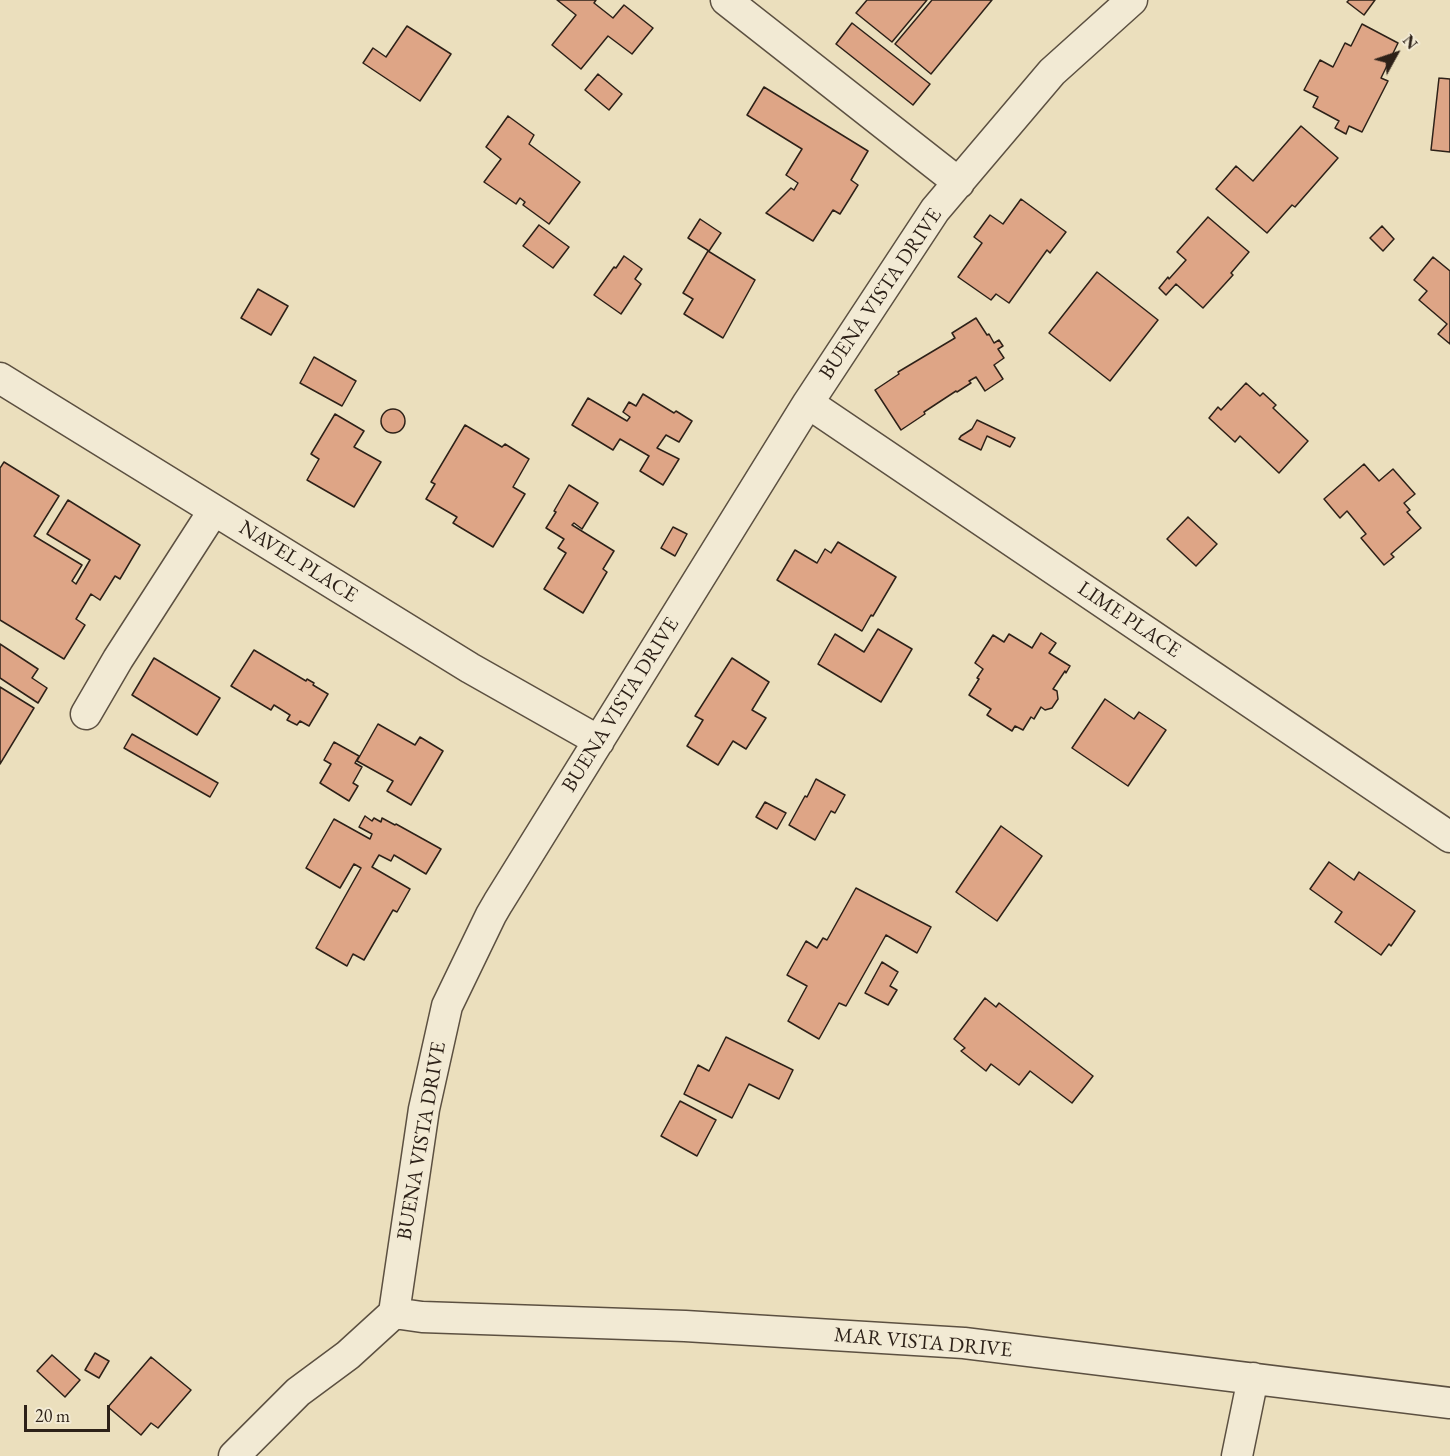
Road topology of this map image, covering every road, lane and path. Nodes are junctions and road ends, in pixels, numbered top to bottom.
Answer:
1 (726, 0) edge
2 (1132, 0) edge
3 (959, 183) junction
4 (0, 378) edge
5 (808, 404) junction
6 (214, 510) junction
7 (86, 714) dead end
8 (599, 741) junction
9 (1450, 837) edge
10 (394, 1313) junction
11 (1252, 1378) junction
12 (1450, 1404) edge
13 (234, 1456) edge
14 (1238, 1456) edge

1 - 3 street
2 - 3 street, BUENA VISTA DRIVE
3 - 5 street, BUENA VISTA DRIVE
4 - 6 street, NAVEL PLACE
5 - 8 street, BUENA VISTA DRIVE
5 - 9 street, LIME PLACE
6 - 7 street
6 - 8 street, NAVEL PLACE
8 - 10 street, BUENA VISTA DRIVE
10 - 11 street, MAR VISTA DRIVE
10 - 13 street
11 - 12 street, MAR VISTA DRIVE
11 - 14 street

